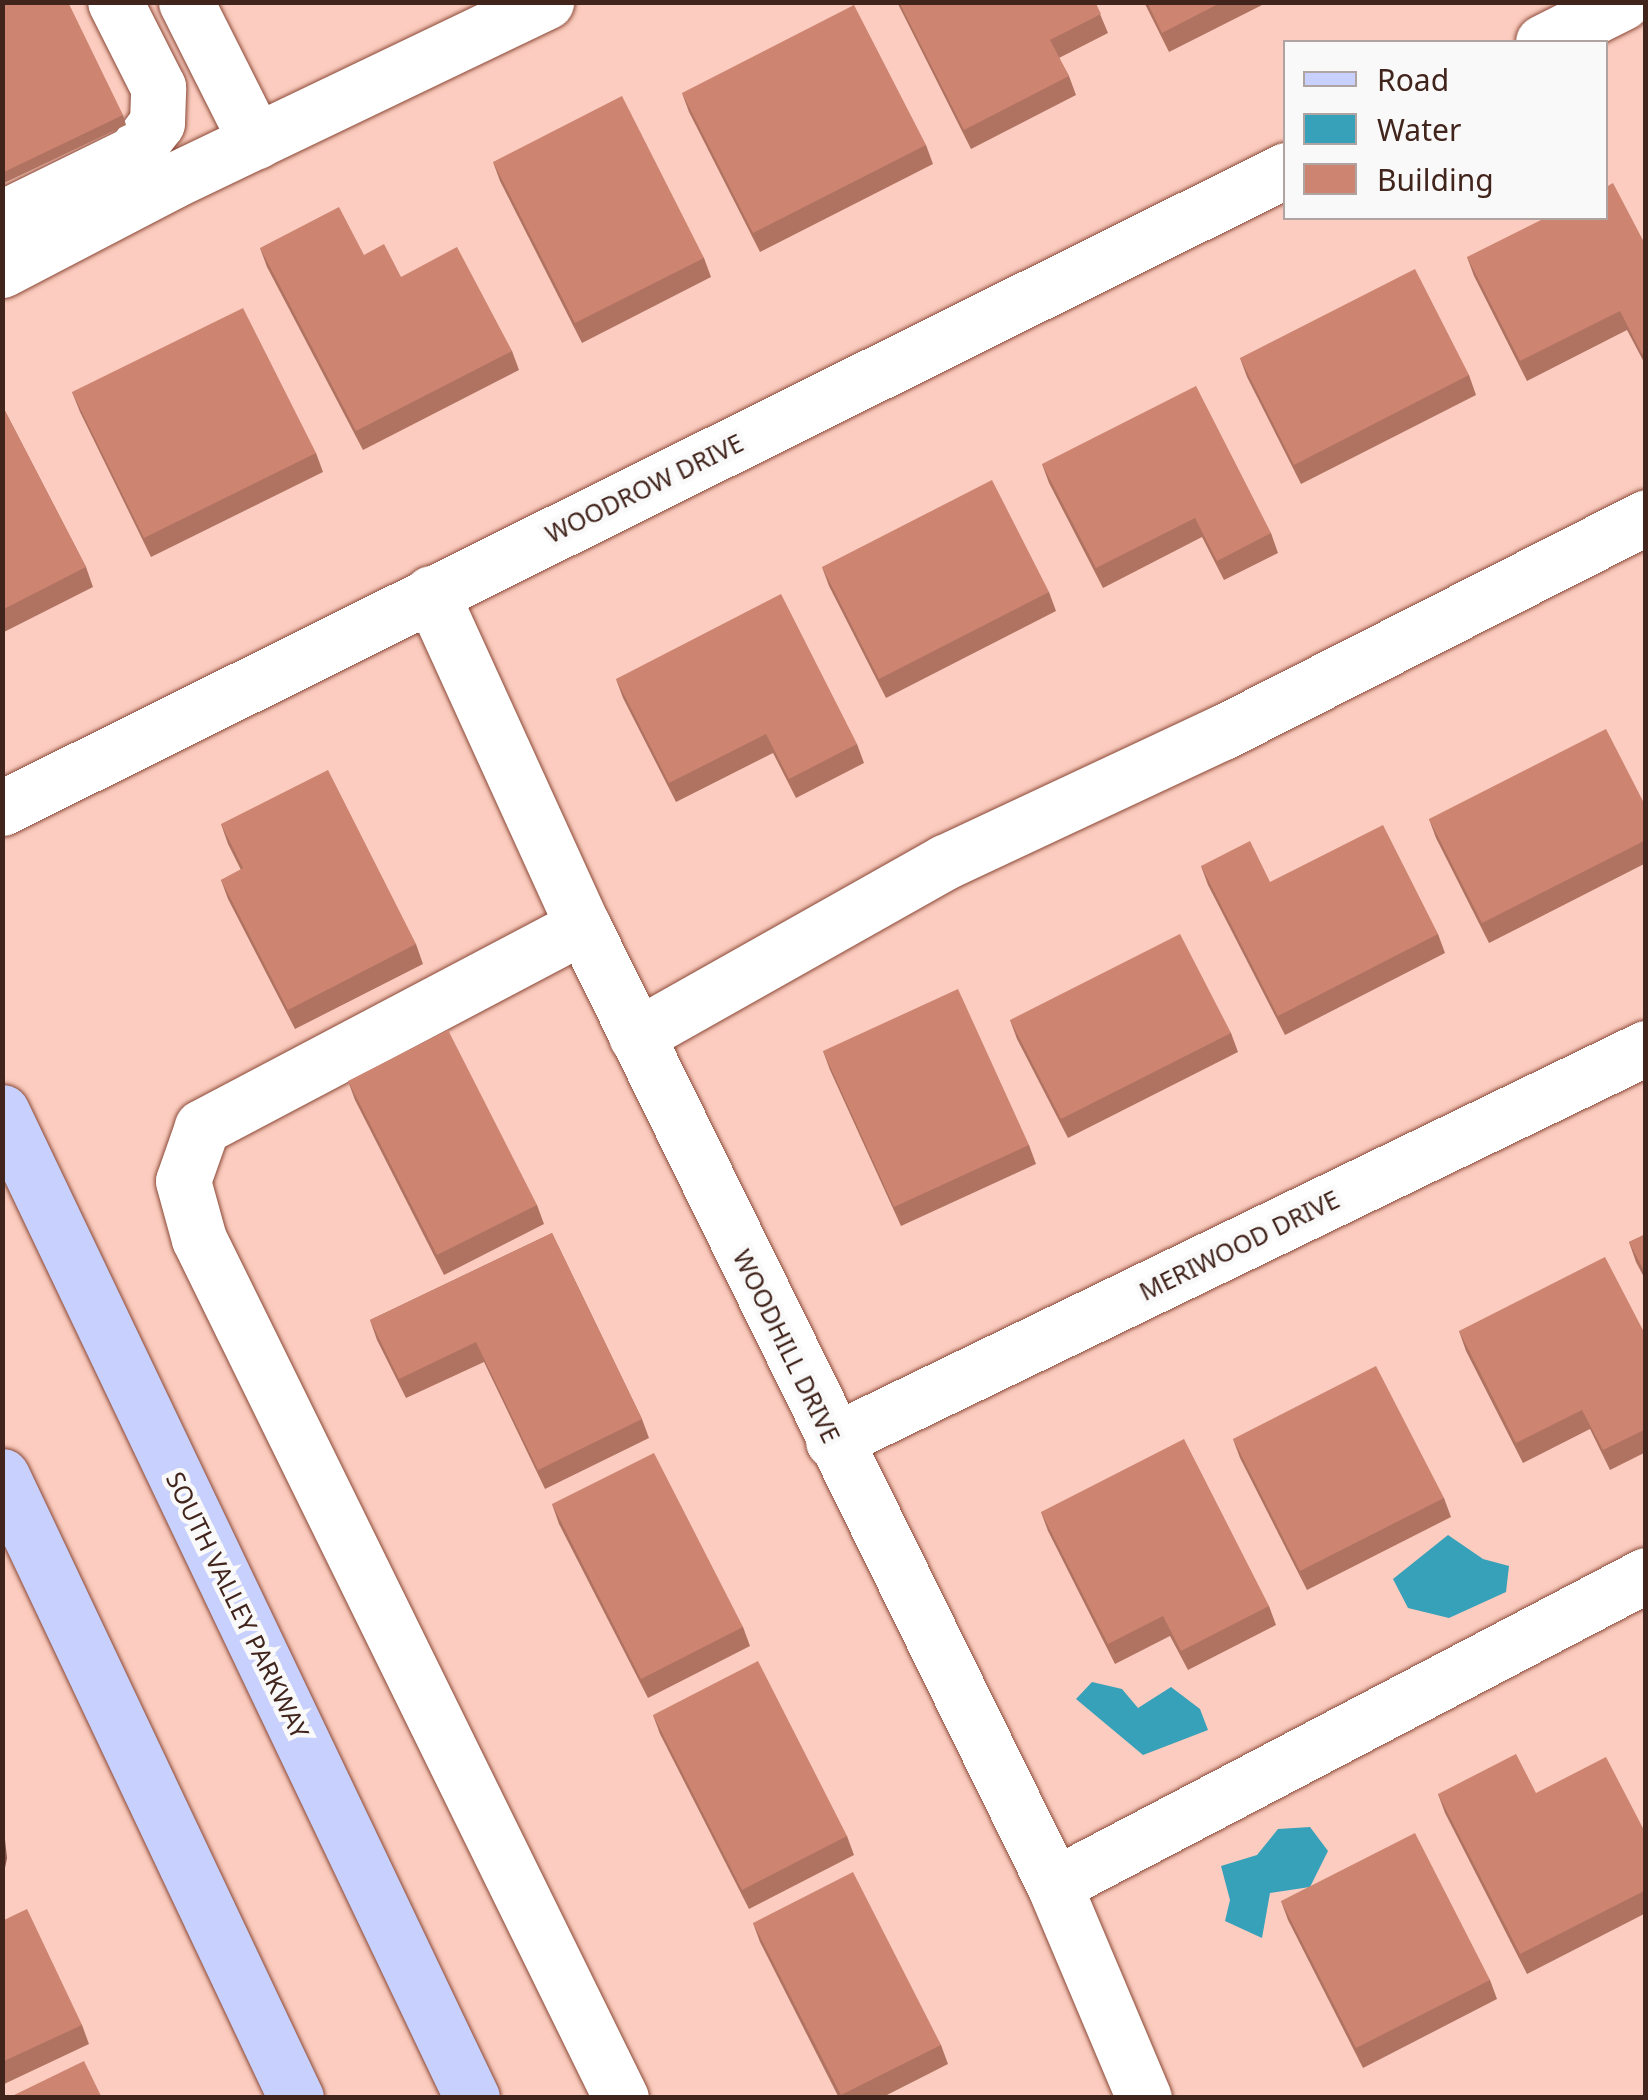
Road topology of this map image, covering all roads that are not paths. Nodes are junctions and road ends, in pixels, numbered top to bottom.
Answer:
1 (114, 2) edge
2 (186, 2) edge
3 (546, 2) edge
4 (1623, 2) edge
5 (1546, 40) edge
6 (256, 142) junction
7 (1283, 171) edge
8 (2, 218) edge
9 (2, 270) edge
10 (1646, 518) edge
11 (431, 593) junction
12 (2, 808) edge
13 (582, 926) junction
14 (636, 1036) junction
15 (1646, 1048) edge
16 (2, 1112) edge
17 (833, 1442) junction
18 (2, 1476) edge
19 (1646, 1575) edge
20 (1054, 1885) junction
21 (296, 2098) edge
22 (472, 2098) edge
23 (621, 2098) edge
24 (1144, 2098) edge

1 - 8 street
2 - 6 street
3 - 6 street
4 - 5 street
6 - 9 street
7 - 11 street, WOODROW DRIVE
10 - 14 street
11 - 12 street, WOODROW DRIVE
11 - 13 street, WOODHILL DRIVE
13 - 14 street, WOODHILL DRIVE
13 - 23 street
14 - 17 street, WOODHILL DRIVE
15 - 17 street, MERIWOOD DRIVE
16 - 22 main road, SOUTH VALLEY PARKWAY
17 - 20 street, WOODHILL DRIVE
18 - 21 main road
19 - 20 street
20 - 24 street, WOODHILL DRIVE

